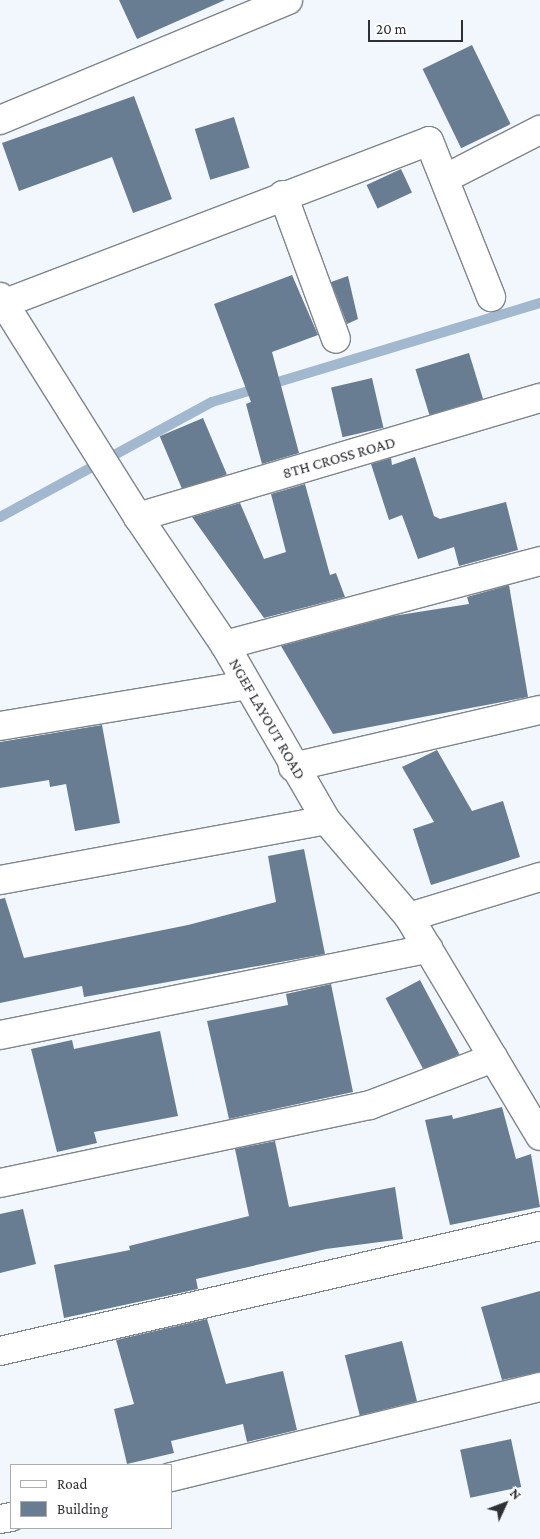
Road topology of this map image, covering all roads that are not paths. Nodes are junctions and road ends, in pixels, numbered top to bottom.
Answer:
1 (288, 0) edge
2 (0, 120) edge
3 (540, 130) edge
4 (446, 178) junction
5 (283, 196) junction
6 (491, 297) dead end
7 (1, 302) edge
8 (336, 339) dead end
9 (540, 398) edge
10 (138, 517) junction
11 (540, 561) edge
12 (225, 645) junction
13 (247, 685) junction
14 (540, 710) edge
15 (0, 726) edge
16 (293, 767) junction
17 (326, 820) junction
18 (540, 877) edge
19 (0, 880) edge
20 (409, 917) junction
21 (428, 949) junction
22 (0, 1035) edge
23 (493, 1058) junction
24 (540, 1136) edge
25 (0, 1183) edge
26 (540, 1226) edge
27 (0, 1351) edge
28 (540, 1387) edge
29 (172, 1478) edge

1 - 2 street
3 - 4 street
4 - 5 street
4 - 6 street
5 - 7 street
5 - 8 street
7 - 10 street, NGEF LAYOUT ROAD
9 - 10 street, 8TH CROSS ROAD
10 - 12 street, NGEF LAYOUT ROAD
11 - 12 street
12 - 13 street, NGEF LAYOUT ROAD
13 - 15 street
13 - 16 street, NGEF LAYOUT ROAD
14 - 16 street
16 - 17 street, NGEF LAYOUT ROAD
17 - 19 street
17 - 20 street, NGEF LAYOUT ROAD
18 - 20 street
20 - 21 street, NGEF LAYOUT ROAD
21 - 22 street
21 - 23 street, NGEF LAYOUT ROAD
23 - 24 street, NGEF LAYOUT ROAD
23 - 25 street
26 - 27 street
28 - 29 street

